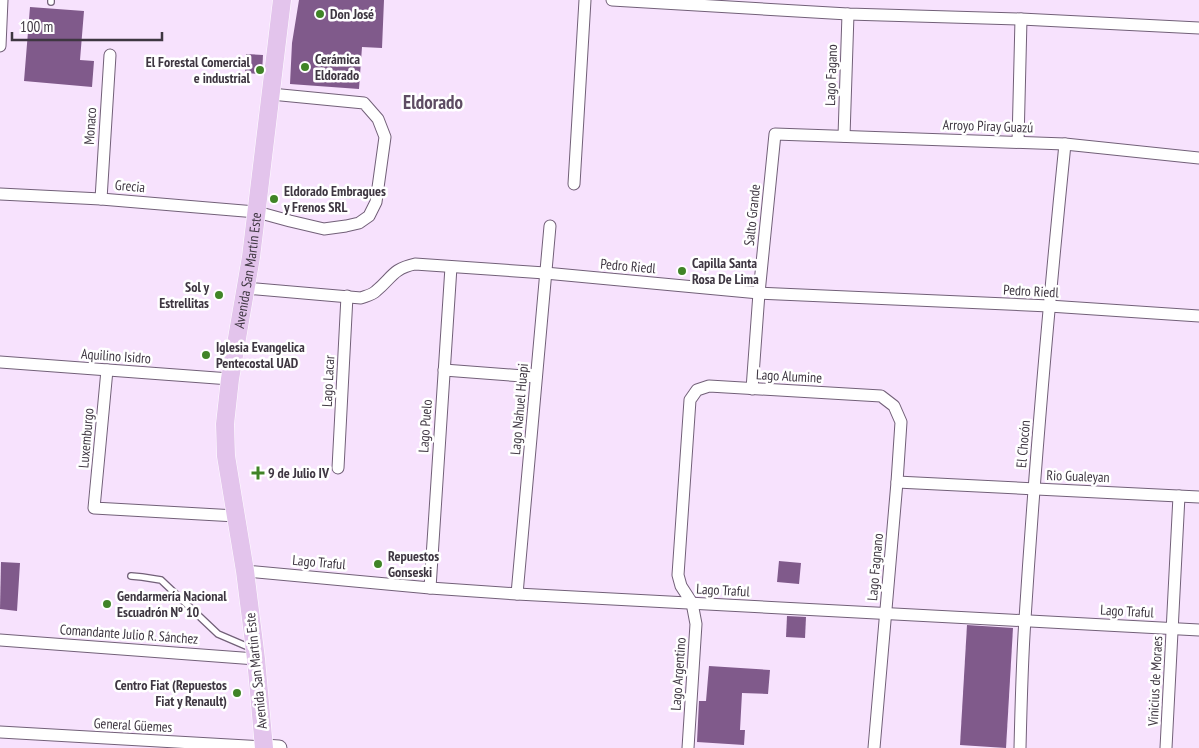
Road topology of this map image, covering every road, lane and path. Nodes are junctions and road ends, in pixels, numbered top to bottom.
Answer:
1 (2, 0) edge
2 (282, 0) edge
3 (585, 0) edge
4 (612, 0) edge
5 (848, 14) junction
6 (1021, 19) junction
7 (1199, 28) edge
8 (0, 46) edge
9 (110, 55) dead end
10 (271, 94) junction
11 (775, 134) joint
12 (844, 136) junction
13 (1018, 142) junction
14 (1065, 144) junction
15 (1199, 158) edge
16 (574, 184) dead end
17 (0, 194) edge
18 (101, 199) junction
19 (256, 212) junction
20 (550, 226) dead end
21 (451, 267) junction
22 (545, 273) junction
23 (245, 288) junction
24 (759, 293) junction
25 (348, 296) junction
26 (1049, 306) junction
27 (1199, 316) edge
28 (0, 362) edge
29 (108, 370) junction
30 (444, 370) junction
31 (536, 377) junction
32 (230, 380) junction
33 (752, 389) junction
34 (881, 396) joint
35 (338, 468) dead end
36 (897, 482) junction
37 (1034, 490) junction
38 (1179, 496) junction
39 (1199, 497) edge
40 (236, 516) junction
41 (245, 570) junction
42 (131, 576) dead end
43 (430, 588) junction
44 (518, 594) junction
45 (692, 603) junction
46 (886, 614) junction
47 (1024, 621) junction
48 (1173, 629) junction
49 (1199, 630) edge
50 (0, 640) edge
51 (255, 654) junction
52 (0, 732) edge
53 (106, 743) edge
54 (269, 748) edge
55 (688, 748) edge
56 (874, 748) edge
57 (1020, 748) edge
58 (1166, 748) edge

1 - 8 street
2 - 10 main road, Avenida San Martín Este
3 - 16 street
4 - 5 street
5 - 6 street
5 - 12 street, Lago Fagano
6 - 7 street
6 - 13 street
9 - 18 street, Monaco
10 - 19 main road, Avenida San Martín Este
10 - 19 street
11 - 12 street, Arroyo Piray Guazú
11 - 24 street, Salto Grande
12 - 13 street, Arroyo Piray Guazú
13 - 14 street, Arroyo Piray Guazú
14 - 15 street, Arroyo Piray Guazú
14 - 26 street, El Chocón
17 - 18 street, Grecia
18 - 19 street, Grecia
19 - 23 main road, Avenida San Martín Este
20 - 22 street, Lago Nahuel Huapi
21 - 22 street, Pedro Riedl
21 - 25 street, Pedro Riedl
21 - 30 street, Lago Puelo
22 - 24 street, Pedro Riedl
22 - 31 street, Lago Nahuel Huapi
23 - 25 street, Pedro Riedl
23 - 32 main road, Avenida San Martín Este
24 - 26 street, Pedro Riedl
24 - 33 street, Salto Grande
25 - 35 street, Lago Lacar
26 - 27 street, Pedro Riedl
26 - 37 street, El Chocón
28 - 29 street, Aquilino Isidro
29 - 32 street, Aquilino Isidro
29 - 40 street, Luxemburgo
30 - 31 street
30 - 43 street, Lago Puelo
31 - 44 street, Lago Nahuel Huapi
32 - 40 main road, Avenida San Martín Este
33 - 34 street, Lago Alumine
33 - 45 street, Lago Alumine
34 - 36 street, Lago Fagnano
36 - 37 street, Rio Gualeyan
36 - 46 street, Lago Fagnano
37 - 38 street, Rio Gualeyan
37 - 47 street, El Chocón
38 - 39 street, Rio Gualeyan
38 - 48 street, Vinicius de Moraes
40 - 41 main road, Avenida San Martín Este
41 - 43 street, Lago Traful
41 - 51 main road, Avenida San Martín Este
42 - 51 lane
43 - 44 street, Lago Traful
44 - 45 street, Lago Traful
45 - 46 street, Lago Traful
45 - 55 street, Lago Argentino
46 - 47 street, Lago Traful
46 - 56 street, Lago Fagnano
47 - 48 street, Lago Traful
47 - 57 street, El Chocón
48 - 49 street, Lago Traful
48 - 58 street, Vinicius de Moraes
50 - 51 street, Comandante Julio R. Sánchez
51 - 54 main road, Avenida San Martín Este
52 - 53 street, General Güemes
53 - 54 street, General Güemes

